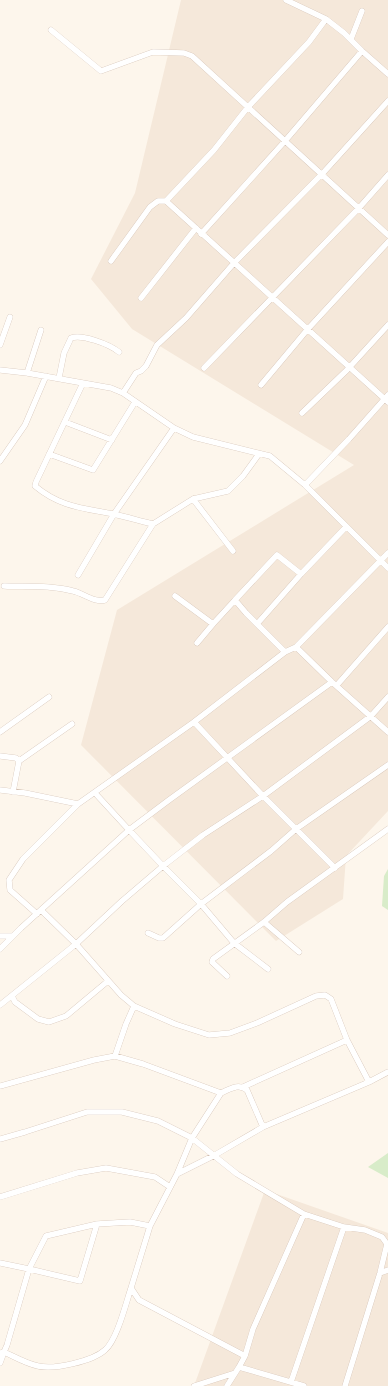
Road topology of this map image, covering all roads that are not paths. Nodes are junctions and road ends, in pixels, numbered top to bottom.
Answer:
1 (286, 0) edge
2 (362, 11) dead end
3 (326, 18) junction
4 (52, 30) dead end
5 (351, 39) junction
6 (362, 51) junction
7 (387, 72) edge
8 (388, 101) edge
9 (248, 107) junction
10 (285, 141) junction
11 (322, 175) junction
12 (388, 175) edge
13 (166, 201) junction
14 (359, 208) junction
15 (196, 228) junction
16 (201, 234) junction
17 (388, 235) edge
18 (388, 242) edge
19 (110, 261) dead end
20 (234, 263) junction
21 (141, 298) dead end
22 (272, 298) junction
23 (10, 317) dead end
24 (388, 325) edge
25 (41, 330) dead end
26 (307, 330) junction
27 (0, 345) edge
28 (118, 352) dead end
29 (204, 368) dead end
30 (349, 368) junction
31 (0, 370) edge
32 (27, 373) junction
33 (46, 376) junction
34 (59, 378) junction
35 (84, 383) junction
36 (261, 385) dead end
37 (123, 393) junction
38 (387, 398) edge
39 (135, 402) junction
40 (302, 413) dead end
41 (65, 422) junction
42 (174, 428) junction
43 (112, 440) junction
44 (49, 454) junction
45 (259, 454) junction
46 (0, 461) edge
47 (305, 485) junction
48 (193, 499) junction
49 (114, 514) junction
50 (153, 524) junction
51 (346, 527) junction
52 (233, 551) dead end
53 (388, 553) edge
54 (380, 562) junction
55 (388, 568) edge
56 (301, 574) junction
57 (78, 575) dead end
58 (4, 586) dead end
59 (175, 596) dead end
60 (235, 600) junction
61 (212, 624) junction
62 (257, 624) junction
63 (388, 626) edge
64 (198, 643) dead end
65 (296, 647) junction
66 (286, 652) junction
67 (335, 684) junction
68 (388, 697) edge
69 (49, 698) dead end
70 (371, 716) junction
71 (194, 722) junction
72 (72, 724) dead end
73 (0, 732) edge
74 (388, 732) edge
75 (0, 756) edge
76 (227, 758) junction
77 (19, 761) junction
78 (388, 765) edge
79 (0, 790) edge
80 (13, 792) junction
81 (95, 793) junction
82 (263, 796) junction
83 (78, 804) junction
84 (296, 829) junction
85 (388, 829) edge
86 (130, 830) junction
87 (163, 866) junction
88 (335, 868) junction
89 (202, 904) junction
90 (39, 912) junction
91 (264, 922) junction
92 (148, 933) dead end
93 (0, 936) edge
94 (12, 936) junction
95 (234, 943) junction
96 (76, 944) junction
97 (0, 949) edge
98 (298, 952) dead end
99 (268, 970) dead end
100 (227, 976) dead end
101 (108, 981) junction
102 (12, 996) junction
103 (0, 1005) edge
104 (134, 1006) junction
105 (347, 1040) junction
106 (115, 1056) junction
107 (388, 1072) edge
108 (369, 1082) junction
109 (0, 1086) edge
110 (243, 1087) junction
111 (221, 1093) junction
112 (263, 1126) junction
113 (192, 1138) junction
114 (0, 1139) edge
115 (215, 1155) junction
116 (177, 1174) junction
117 (170, 1187) junction
118 (0, 1197) edge
119 (304, 1214) junction
120 (97, 1224) junction
121 (150, 1226) junction
122 (344, 1227) junction
123 (385, 1237) edge
124 (0, 1263) edge
125 (29, 1269) junction
126 (388, 1270) edge
127 (380, 1273) junction
128 (131, 1288) junction
129 (2, 1353) edge
130 (245, 1356) junction
131 (0, 1363) edge
132 (240, 1367) junction
133 (235, 1373) junction
134 (290, 1382) junction
135 (194, 1386) edge
136 (227, 1386) edge
137 (304, 1386) edge
138 (345, 1386) edge

1 - 3 street
2 - 5 street
3 - 5 street
3 - 9 street
4 - 9 street
5 - 6 street
6 - 7 street
6 - 10 street
8 - 11 street
9 - 10 street
9 - 13 street
10 - 11 street
10 - 16 street
11 - 14 street
11 - 20 street
12 - 14 street
13 - 15 street
13 - 19 street
14 - 17 street
14 - 22 street
15 - 16 street
15 - 21 street
16 - 20 street
18 - 26 street
20 - 22 street
20 - 37 street
22 - 26 street
22 - 29 street
23 - 27 street
24 - 30 street
25 - 32 street
26 - 30 street
26 - 36 street
28 - 34 street
30 - 38 street
30 - 40 street
31 - 32 street
32 - 33 street
33 - 34 street
33 - 46 street
34 - 35 street
35 - 37 street
35 - 41 street
37 - 39 street
38 - 47 street
39 - 42 street
39 - 43 street
41 - 43 street
41 - 44 street
42 - 45 street
42 - 49 street
43 - 44 street
44 - 49 street
45 - 47 street
45 - 48 street
47 - 51 street
48 - 50 street
48 - 52 street
49 - 50 street
49 - 57 street
50 - 58 street
51 - 54 street
51 - 56 street
53 - 54 street
54 - 55 street
54 - 65 street
56 - 60 street
56 - 62 street
59 - 61 street
60 - 61 street
60 - 62 street
61 - 64 street
62 - 66 street
63 - 67 street
65 - 66 street
65 - 67 street
66 - 71 street
67 - 70 street
67 - 76 street
68 - 70 street
69 - 73 street
70 - 74 street
70 - 82 street
71 - 76 street
71 - 81 street
72 - 77 street
75 - 77 street
76 - 82 street
76 - 86 street
77 - 80 street
78 - 84 street
79 - 80 street
80 - 83 street
81 - 83 street
81 - 86 street
82 - 84 street
82 - 87 street
83 - 90 street
84 - 88 street
84 - 89 street
85 - 88 street
86 - 87 street
86 - 90 street
87 - 89 street
87 - 96 street
88 - 91 street
89 - 92 street
89 - 95 street
90 - 94 street
90 - 96 street
91 - 95 street
91 - 98 street
93 - 94 street
94 - 97 street
95 - 99 street
95 - 100 street
96 - 101 street
96 - 102 street
101 - 102 street
101 - 104 street
102 - 103 street
104 - 105 street
104 - 106 street
105 - 108 street
105 - 110 street
106 - 109 street
106 - 111 street
107 - 108 street
108 - 112 street
110 - 111 street
110 - 112 street
111 - 113 street
112 - 115 street
113 - 114 street
113 - 115 street
113 - 116 street
115 - 116 street
115 - 119 street
116 - 117 street
117 - 118 street
117 - 121 street
119 - 122 street
119 - 130 street
120 - 121 street
120 - 125 street
120 - 125 street
121 - 128 street
122 - 123 street
122 - 134 street
123 - 127 street
124 - 125 street
125 - 129 street
126 - 127 street
127 - 138 street
128 - 129 street
128 - 130 street
129 - 131 street
130 - 132 street
132 - 133 street
132 - 134 street
133 - 135 street
133 - 136 street
134 - 137 street

